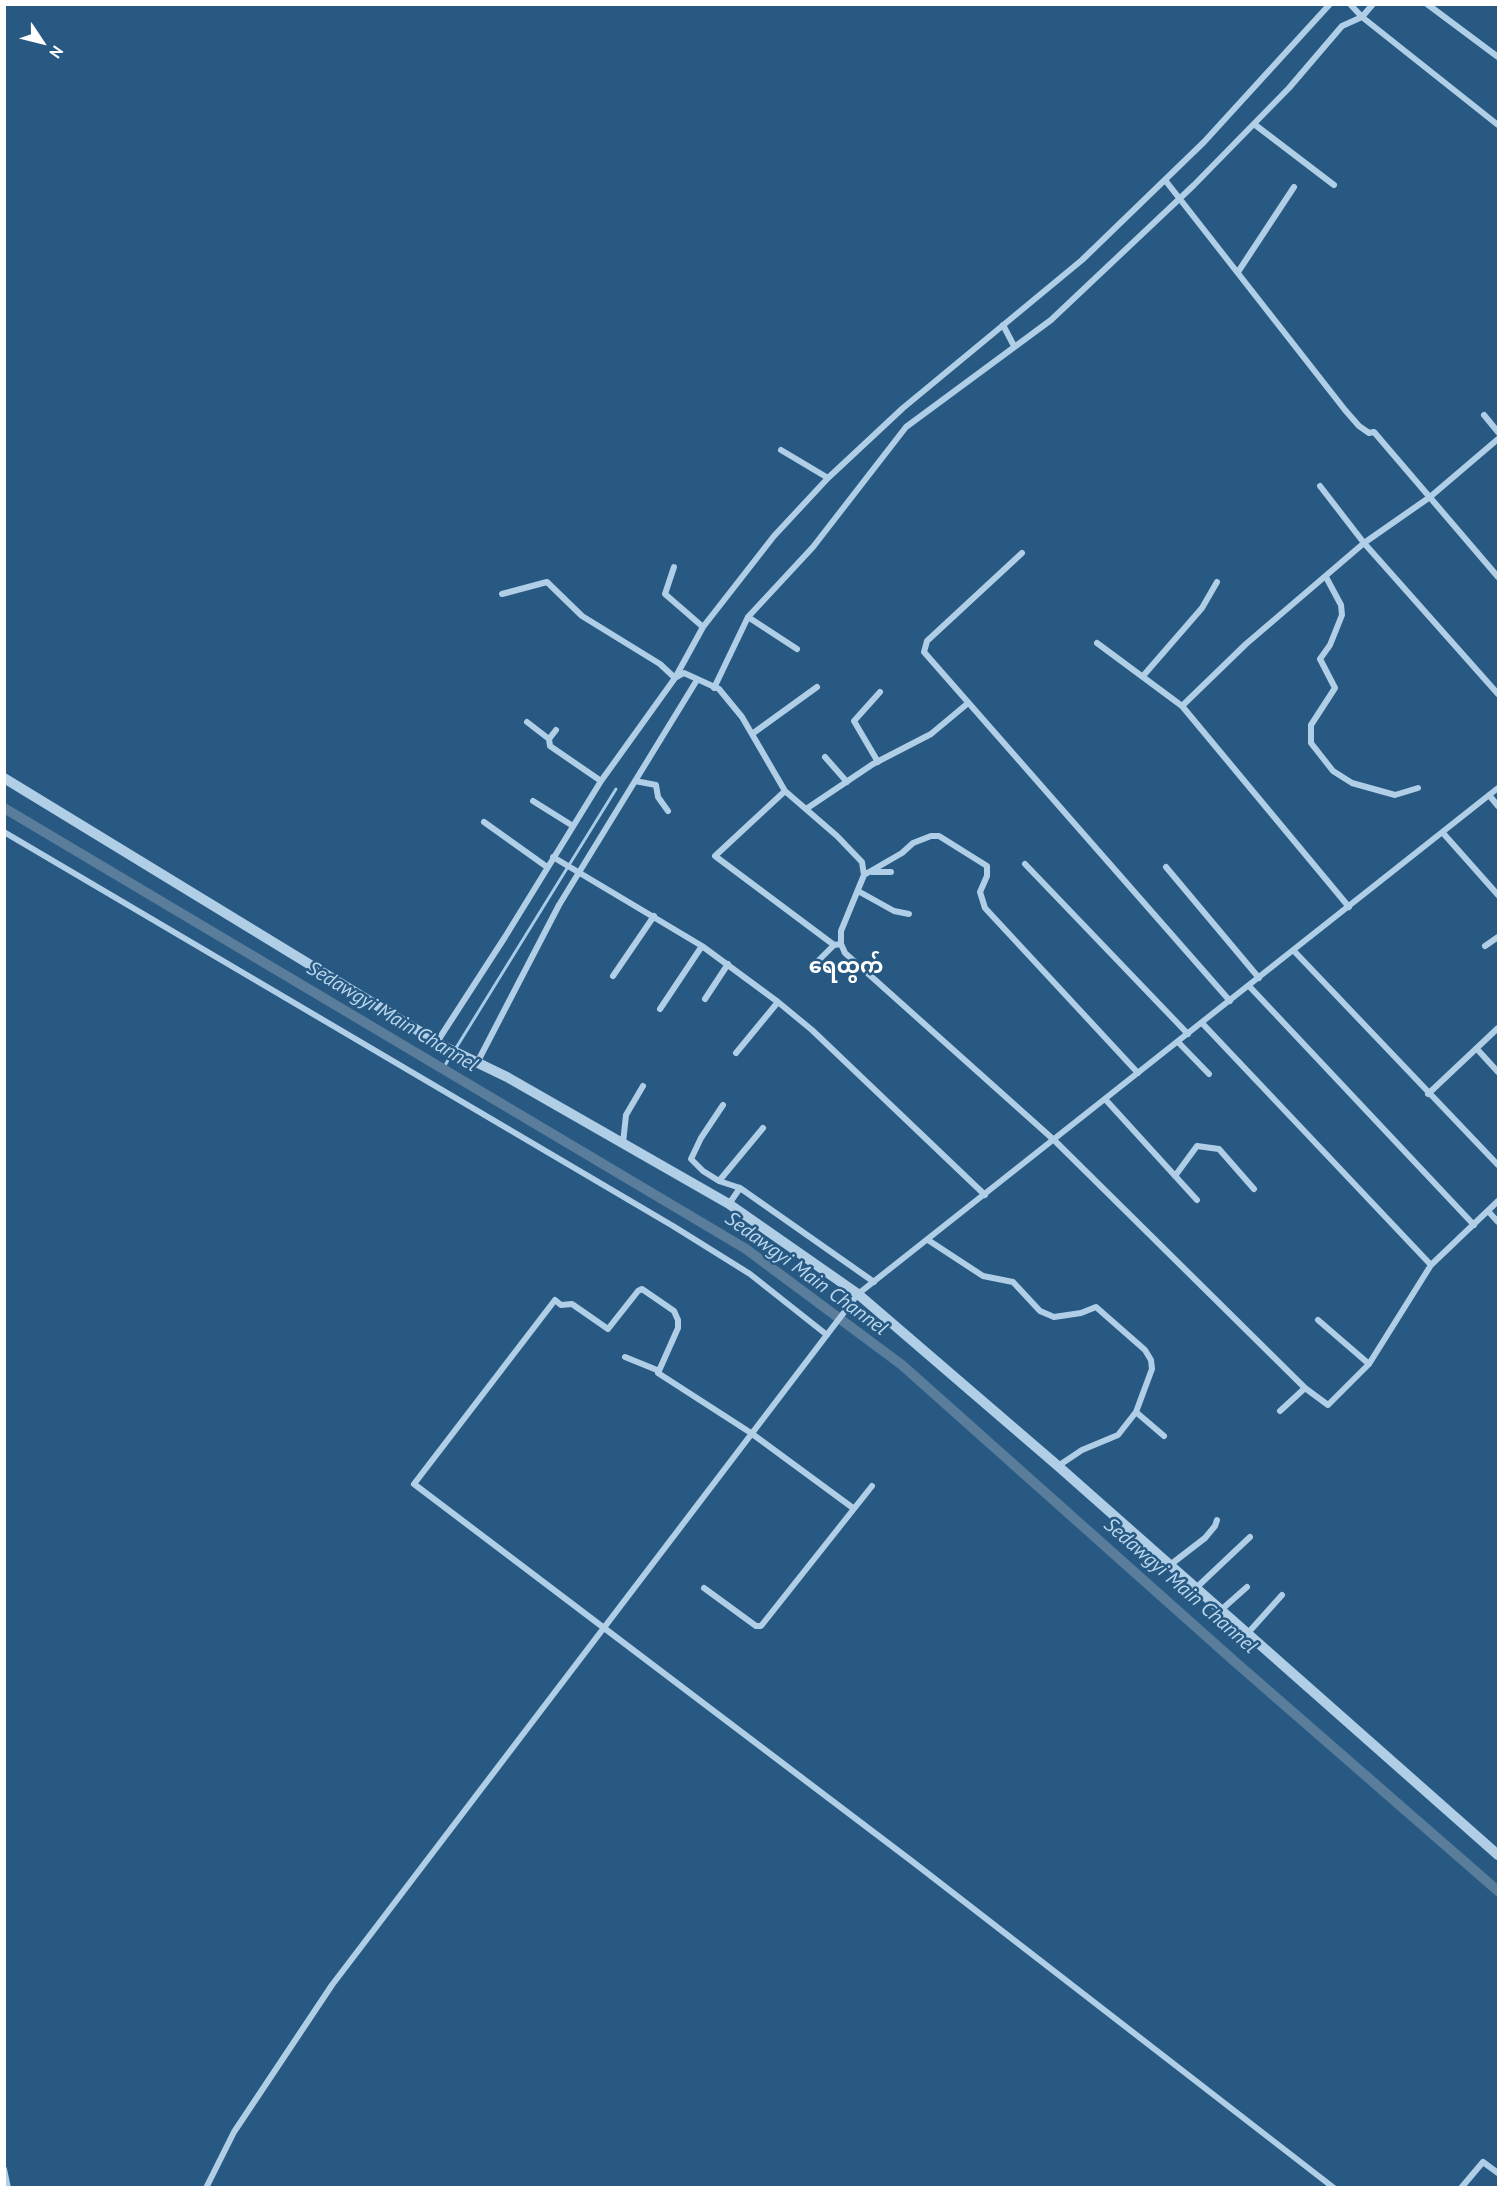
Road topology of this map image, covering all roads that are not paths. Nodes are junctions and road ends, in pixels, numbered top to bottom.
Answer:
1 (1330, 4) edge
2 (1373, 4) edge
3 (1427, 4) edge
4 (1353, 6) edge
5 (1362, 17) junction
6 (1498, 57) edge
7 (1254, 124) junction
8 (1498, 125) edge
9 (1165, 180) junction
10 (1334, 186) dead end
11 (1294, 187) dead end
12 (1180, 198) junction
13 (1238, 272) junction
14 (1003, 326) junction
15 (1014, 346) junction
16 (1484, 415) dead end
17 (1498, 432) edge
18 (1498, 439) edge
19 (781, 450) dead end
20 (828, 478) junction
21 (1320, 486) dead end
22 (1430, 497) junction
23 (1364, 543) junction
24 (1022, 553) dead end
25 (674, 567) dead end
26 (1498, 577) edge
27 (1326, 578) junction
28 (1217, 582) dead end
29 (502, 594) dead end
30 (748, 617) junction
31 (703, 627) junction
32 (1097, 643) dead end
33 (797, 649) dead end
34 (1143, 676) junction
35 (675, 678) junction
36 (694, 679) junction
37 (714, 687) junction
38 (817, 687) dead end
39 (880, 692) dead end
40 (1498, 694) edge
41 (968, 704) junction
42 (1182, 706) junction
43 (527, 722) dead end
44 (556, 730) dead end
45 (752, 734) junction
46 (549, 740) junction
47 (825, 757) dead end
48 (878, 762) junction
49 (4, 778) edge
50 (601, 781) junction
51 (635, 781) junction
52 (847, 782) junction
53 (1418, 788) dead end
54 (1498, 788) edge
55 (785, 791) junction
56 (1489, 795) junction
57 (533, 801) dead end
58 (1498, 806) edge
59 (806, 809) junction
60 (668, 811) dead end
61 (484, 822) dead end
62 (573, 826) junction
63 (4, 832) edge
64 (1443, 833) junction
65 (556, 858) junction
66 (1025, 864) dead end
67 (547, 867) junction
68 (1166, 867) dead end
69 (577, 870) junction
70 (871, 872) junction
71 (891, 872) dead end
72 (864, 875) junction
73 (858, 891) junction
74 (1498, 895) edge
75 (1349, 908) junction
76 (909, 914) dead end
77 (654, 916) junction
78 (1498, 937) edge
79 (837, 944) junction
80 (702, 946) junction
81 (1485, 946) dead end
82 (1294, 951) junction
83 (816, 963) dead end
84 (728, 964) junction
85 (613, 976) dead end
86 (1259, 978) junction
87 (1249, 986) junction
88 (705, 999) dead end
89 (1230, 1001) junction
90 (778, 1002) junction
91 (660, 1009) dead end
92 (1202, 1023) junction
93 (1498, 1028) edge
94 (1188, 1034) junction
95 (1178, 1042) junction
96 (441, 1044) junction
97 (1476, 1049) junction
98 (736, 1053) dead end
99 (477, 1063) junction
100 (1498, 1072) edge
101 (1137, 1074) junction
102 (1209, 1074) dead end
103 (643, 1086) dead end
104 (1428, 1094) junction
105 (1105, 1099) junction
106 (723, 1105) dead end
107 (763, 1128) dead end
108 (1054, 1140) junction
109 (623, 1143) junction
110 (1498, 1165) edge
111 (1175, 1176) junction
112 (719, 1181) junction
113 (740, 1188) junction
114 (1254, 1190) dead end
115 (985, 1195) junction
116 (1197, 1200) dead end
117 (1498, 1201) edge
118 (729, 1204) junction
119 (1488, 1211) junction
120 (1498, 1222) edge
121 (1474, 1225) junction
122 (927, 1240) junction
123 (1431, 1265) junction
124 (874, 1282) junction
125 (855, 1298) junction
126 (1318, 1320) dead end
127 (829, 1332) junction
128 (625, 1357) dead end
129 (1369, 1364) junction
130 (657, 1370) junction
131 (1305, 1388) junction
132 (1280, 1411) dead end
133 (1136, 1412) junction
134 (751, 1433) junction
135 (1164, 1436) dead end
136 (1058, 1466) junction
137 (872, 1486) dead end
138 (853, 1509) junction
139 (1217, 1520) dead end
140 (1250, 1537) dead end
141 (1170, 1565) junction
142 (1246, 1587) dead end
143 (704, 1588) dead end
144 (1196, 1588) junction
145 (1282, 1595) dead end
146 (1221, 1610) junction
147 (603, 1629) junction
148 (1248, 1633) junction
149 (1498, 1855) edge
150 (4, 2169) edge
151 (1498, 2173) edge
152 (8, 2187) edge
153 (206, 2187) edge
154 (1334, 2187) edge
155 (1461, 2187) edge

1 - 9 street
2 - 5 street
3 - 6 street
4 - 5 street
5 - 7 street
5 - 8 street
7 - 10 street
7 - 12 street
9 - 12 street
9 - 14 street
11 - 13 street
12 - 13 street
12 - 15 street
13 - 22 street
14 - 15 street
14 - 20 street
15 - 30 street
16 - 17 street
18 - 22 street
19 - 20 street
20 - 31 street
21 - 23 street
22 - 23 street
22 - 26 street
23 - 27 street
23 - 40 street
24 - 41 street
25 - 31 street
27 - 42 street
27 - 53 street
28 - 34 street
29 - 35 street
30 - 33 street
30 - 37 street
31 - 35 street
32 - 34 street
34 - 42 street
35 - 36 street
35 - 50 street
36 - 37 street
36 - 51 street
37 - 45 street
38 - 45 street
39 - 48 street
41 - 48 street
41 - 89 street
42 - 75 street
43 - 46 street
44 - 46 street
45 - 55 street
46 - 50 street
47 - 52 street
48 - 52 street
49 - 96 street
50 - 62 street
51 - 60 street
51 - 69 street
52 - 59 street
54 - 56 street
55 - 59 street
55 - 79 street
56 - 58 street
56 - 64 street
57 - 62 street
59 - 72 street
61 - 67 street
62 - 65 street
63 - 127 street
64 - 74 street
64 - 75 street
65 - 67 street
65 - 69 street
66 - 94 street
67 - 96 street
68 - 86 street
69 - 77 street
69 - 99 street
70 - 71 street
70 - 72 street
70 - 101 street
72 - 73 street
73 - 76 street
73 - 79 street
75 - 82 street
77 - 80 street
77 - 85 street
78 - 81 street
79 - 83 street
79 - 108 street
80 - 84 street
80 - 91 street
82 - 86 street
82 - 104 street
84 - 88 street
84 - 90 street
86 - 87 street
87 - 89 street
87 - 121 street
89 - 92 street
90 - 98 street
90 - 115 street
92 - 94 street
92 - 123 street
93 - 97 street
94 - 95 street
95 - 101 street
95 - 102 street
96 - 99 street
97 - 100 street
97 - 104 street
99 - 109 street
101 - 105 street
103 - 109 street
104 - 110 street
105 - 108 street
105 - 111 street
106 - 112 street
107 - 112 street
108 - 115 street
108 - 131 street
109 - 118 street
111 - 114 street
111 - 116 street
112 - 113 street
113 - 118 street
113 - 124 street
115 - 122 street
117 - 119 street
118 - 125 street
119 - 120 street
119 - 121 street
121 - 123 street
122 - 124 street
122 - 133 street
123 - 129 street
124 - 125 street
125 - 127 street
125 - 136 street
126 - 129 street
127 - 134 street
128 - 130 street
129 - 131 street
130 - 134 street
130 - 147 street
131 - 132 street
133 - 135 street
133 - 136 street
134 - 138 street
134 - 147 street
136 - 141 street
137 - 138 street
138 - 143 street
139 - 141 street
140 - 144 street
141 - 144 street
142 - 146 street
144 - 146 street
145 - 148 street
146 - 148 street
147 - 153 street
147 - 154 street
148 - 149 street
150 - 152 street
151 - 155 street

